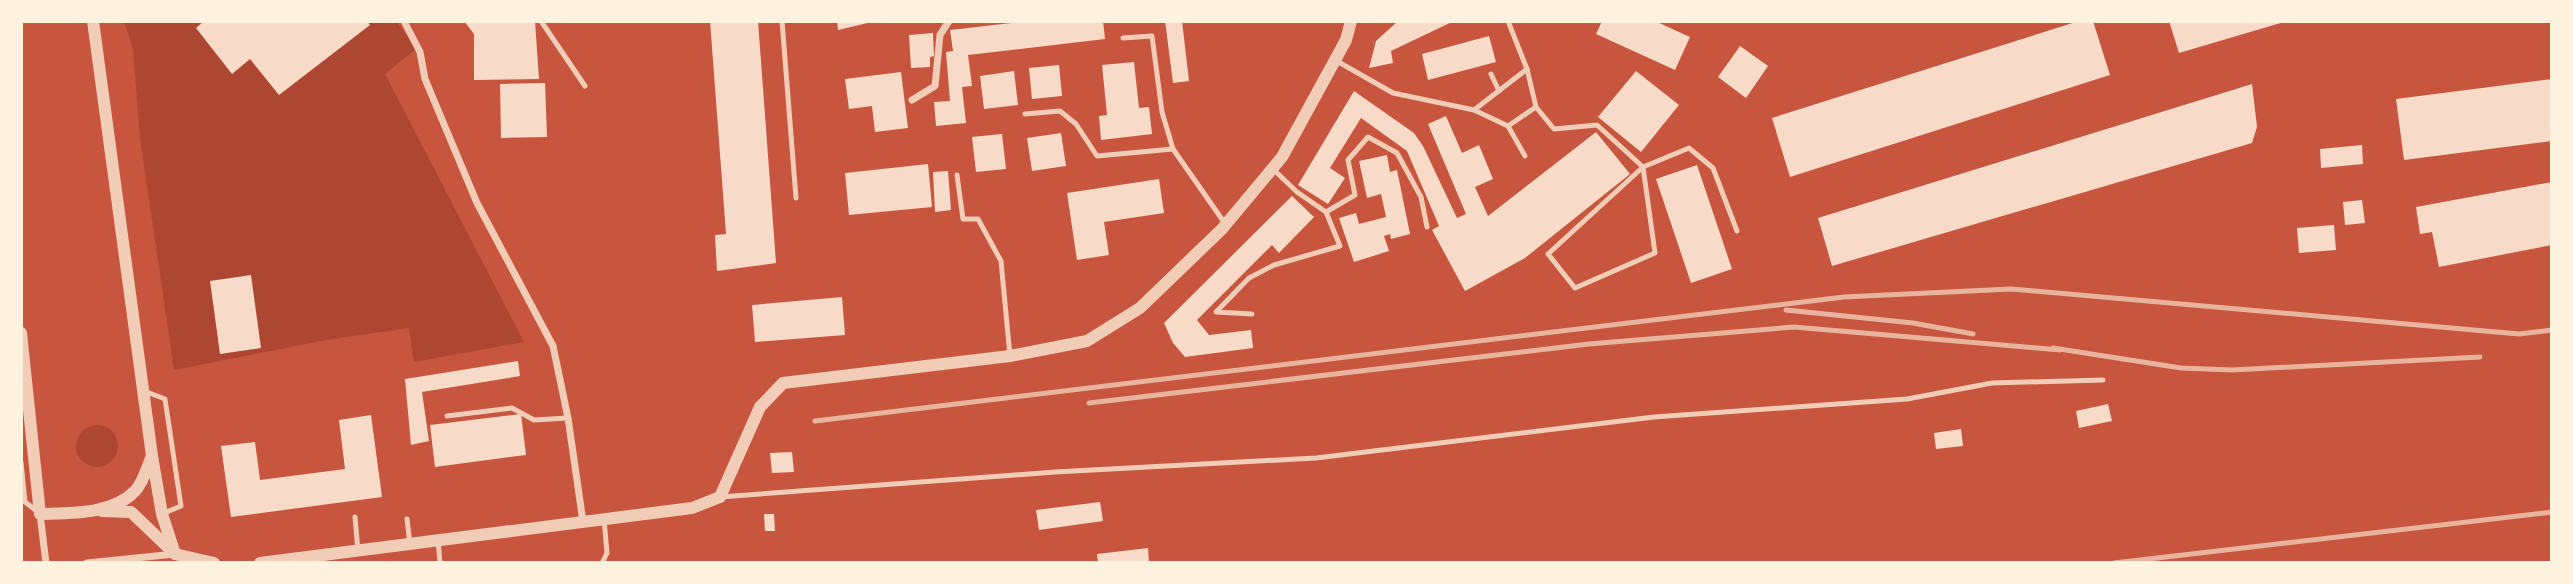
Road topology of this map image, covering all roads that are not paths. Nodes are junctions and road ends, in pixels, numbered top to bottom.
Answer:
1 (93, 21) edge
2 (541, 21) edge
3 (782, 21) edge
4 (950, 21) edge
5 (1351, 21) edge
6 (1508, 21) edge
7 (406, 22) edge
8 (1123, 38) dead end
9 (1335, 60) junction
10 (1527, 69) junction
11 (1491, 74) dead end
12 (585, 86) dead end
13 (1499, 91) junction
14 (912, 100) dead end
15 (1536, 107) junction
16 (1474, 110) junction
17 (1025, 114) dead end
18 (1508, 125) junction
19 (1173, 149) junction
20 (1525, 156) dead end
21 (1643, 167) junction
22 (1273, 169) junction
23 (957, 175) dead end
24 (796, 198) dead end
25 (1326, 212) junction
26 (1226, 225) junction
27 (1427, 227) dead end
28 (1737, 231) dead end
29 (1252, 314) dead end
30 (21, 333) edge
31 (1010, 356) junction
32 (2103, 380) dead end
33 (143, 390) junction
34 (30, 409) junction
35 (447, 416) dead end
36 (568, 418) junction
37 (21, 420) edge
38 (152, 456) junction
39 (21, 462) edge
40 (720, 497) junction
41 (93, 511) junction
42 (40, 514) junction
43 (162, 514) junction
44 (355, 517) dead end
45 (407, 519) dead end
46 (604, 519) junction
47 (583, 523) junction
48 (438, 540) junction
49 (410, 544) junction
50 (358, 551) junction
51 (175, 554) junction
52 (307, 560) edge
53 (46, 563) edge
54 (87, 563) edge
55 (214, 563) edge
56 (261, 563) edge
57 (440, 563) edge
58 (602, 563) edge

1 - 33 street
2 - 12 lane
3 - 24 lane
4 - 14 street
5 - 9 street
6 - 10 lane
7 - 36 street
8 - 19 lane
9 - 16 lane
9 - 22 street
10 - 13 lane
10 - 15 lane
11 - 13 lane
13 - 16 lane
15 - 18 lane
15 - 21 lane
16 - 18 lane
17 - 19 lane
18 - 20 lane
19 - 26 lane
21 - 21 lane
21 - 28 lane
22 - 25 lane
22 - 26 street
23 - 31 lane
25 - 27 lane
25 - 29 lane
26 - 31 street
30 - 34 street
31 - 40 street
32 - 40 lane
33 - 38 street
33 - 43 lane
34 - 37 lane
34 - 42 street
35 - 36 lane
36 - 47 street
38 - 41 street
38 - 43 street
39 - 42 lane
40 - 46 street
41 - 42 street
41 - 51 street
42 - 53 street
43 - 51 street
44 - 50 lane
45 - 49 lane
46 - 47 street
46 - 58 lane
47 - 48 street
48 - 49 street
48 - 57 lane
49 - 50 street
50 - 52 street
51 - 54 street
51 - 55 street
52 - 56 street

